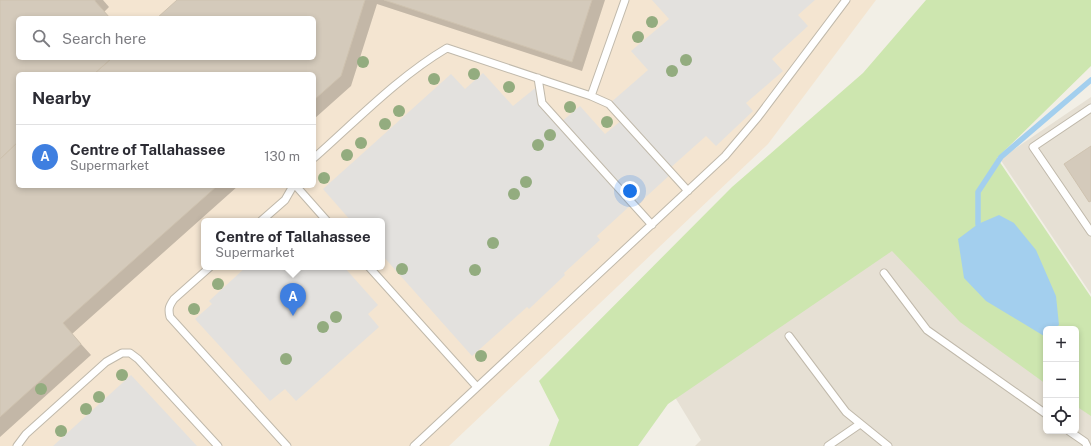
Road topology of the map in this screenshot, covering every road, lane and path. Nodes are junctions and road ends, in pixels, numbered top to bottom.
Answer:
1 (625, 0) edge
2 (846, 0) edge
3 (538, 78) junction
4 (591, 96) junction
5 (1091, 108) edge
6 (316, 156) edge
7 (294, 188) edge
8 (297, 188) edge
9 (688, 191) junction
10 (265, 218) edge
11 (324, 218) edge
12 (652, 225) junction
13 (1091, 232) edge
14 (207, 270) edge
15 (372, 270) edge
16 (884, 273) dead end
17 (789, 336) dead end
18 (477, 387) junction
19 (1043, 412) edge
20 (860, 424) junction
21 (1073, 434) edge
22 (17, 446) edge
23 (218, 446) edge
24 (287, 446) edge
25 (414, 446) edge
26 (828, 446) edge
27 (888, 446) edge
28 (1087, 446) edge

1 - 4 lane
2 - 9 lane
3 - 4 lane
3 - 6 lane
3 - 12 lane
4 - 9 lane
5 - 13 lane
7 - 10 lane
8 - 11 lane
9 - 12 lane
12 - 18 lane
14 - 24 lane
15 - 18 lane
16 - 19 lane
17 - 20 lane
18 - 25 lane
20 - 26 lane
20 - 27 lane
21 - 28 lane
22 - 23 lane

